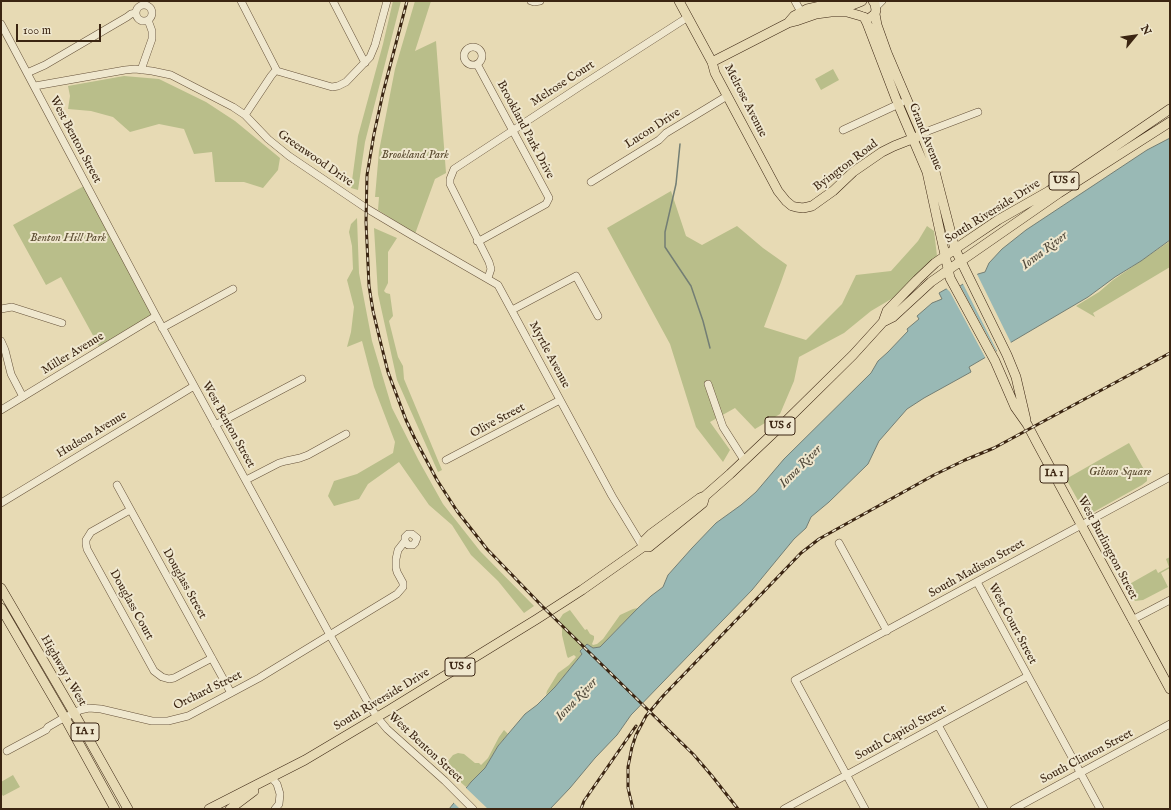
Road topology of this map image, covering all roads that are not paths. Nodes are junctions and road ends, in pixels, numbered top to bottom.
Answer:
1 (241, 1) edge
2 (333, 1) edge
3 (387, 1) edge
4 (532, 1) edge
5 (540, 1) edge
6 (679, 1) edge
7 (795, 1) edge
8 (861, 1) edge
9 (876, 6) edge
10 (801, 12) junction
11 (136, 13) junction
12 (688, 17) junction
13 (862, 17) junction
14 (148, 20) junction
15 (788, 23) junction
16 (1, 24) edge
17 (712, 62) junction
18 (365, 63) junction
19 (477, 64) dead end
20 (141, 70) junction
21 (276, 70) junction
22 (28, 73) junction
23 (34, 86) junction
24 (727, 96) junction
25 (902, 102) junction
26 (1170, 108) edge
27 (978, 112) dead end
28 (245, 115) junction
29 (1170, 122) edge
30 (843, 130) dead end
31 (512, 131) junction
32 (922, 135) junction
33 (913, 138) junction
34 (894, 146) junction
35 (924, 165) junction
36 (591, 182) dead end
37 (796, 207) joint
38 (478, 241) junction
39 (955, 249) junction
40 (945, 256) junction
41 (960, 261) junction
42 (948, 270) junction
43 (488, 278) junction
44 (234, 289) dead end
45 (1, 309) edge
46 (512, 310) junction
47 (156, 316) junction
48 (598, 316) dead end
49 (883, 322) junction
50 (62, 323) dead end
51 (162, 328) junction
52 (1, 341) edge
53 (302, 379) dead end
54 (708, 384) dead end
55 (194, 386) junction
56 (23, 397) junction
57 (560, 400) junction
58 (1, 410) edge
59 (1027, 424) junction
60 (215, 425) junction
61 (346, 434) dead end
62 (446, 460) dead end
63 (744, 460) junction
64 (1170, 477) edge
65 (246, 480) junction
66 (117, 485) dead end
67 (1, 503) edge
68 (130, 510) junction
69 (1081, 525) junction
70 (405, 541) dead end
71 (839, 543) dead end
72 (643, 547) junction
73 (977, 582) junction
74 (1, 588) edge
75 (1170, 600) edge
76 (1, 608) edge
77 (1132, 620) junction
78 (887, 631) junction
79 (330, 635) junction
80 (212, 658) junction
81 (1028, 676) junction
82 (1170, 689) edge
83 (231, 693) junction
84 (74, 713) junction
85 (377, 717) junction
86 (65, 718) junction
87 (1170, 724) edge
88 (938, 725) junction
89 (7, 751) dead end
90 (1080, 773) junction
91 (847, 775) junction
92 (271, 777) junction
93 (115, 809) edge
94 (128, 809) edge
95 (209, 809) edge
96 (230, 809) edge
97 (276, 809) edge
98 (473, 809) edge
99 (784, 809) edge
100 (865, 809) edge
101 (984, 809) edge
102 (1014, 809) edge
103 (1100, 809) edge

1 - 21 street
2 - 18 street
3 - 18 street
4 - 5 street
6 - 12 main road, Melrose Avenue
7 - 10 street
8 - 10 main road
8 - 13 main road
9 - 13 main road
9 - 25 main road, Grand Avenue
10 - 15 main road
11 - 14 street
11 - 14 street
11 - 22 street
12 - 17 main road, Melrose Avenue
12 - 31 street, Melrose Court
13 - 15 main road
13 - 25 main road, Grand Avenue
14 - 20 street
15 - 17 main road
16 - 22 street, West Benton Street
17 - 24 main road, Melrose Avenue
18 - 21 street
19 - 31 street, Brookland Park Drive
20 - 23 street, Greenwood Drive
20 - 28 street, Greenwood Drive
21 - 28 street
22 - 23 street, West Benton Street
23 - 47 street, West Benton Street
24 - 36 street, Lucon Drive
24 - 37 main road, Melrose Avenue
25 - 30 street
25 - 32 main road, Grand Avenue
25 - 33 main road, Grand Avenue
26 - 39 main road, South Riverside Drive / US 6
27 - 32 street, Byington Road
28 - 43 street, Greenwood Drive
29 - 41 main road, South Riverside Drive / US 6
31 - 38 street, Melrose Court
31 - 38 street, Brookland Park Drive
32 - 33 main road, Byington Road
32 - 39 main road, Grand Avenue
33 - 34 main road, Byington Road
33 - 35 main road, Grand Avenue
34 - 35 main road
34 - 37 main road, Byington Road
35 - 40 main road, Grand Avenue
38 - 43 street
39 - 40 main road, South Riverside Drive / US 6
39 - 41 main road, Grand Avenue / IA 1
40 - 42 main road, Grand Avenue
40 - 49 main road, South Riverside Drive / US 6
41 - 42 main road, South Riverside Drive / US 6
41 - 59 main road, West Burlington Street / IA 1
42 - 49 main road, South Riverside Drive / US 6
42 - 59 main road, West Burlington Street / IA 1
43 - 46 street, Myrtle Avenue
44 - 51 street
45 - 50 street
46 - 48 street
46 - 57 street, Myrtle Avenue
47 - 51 street, West Benton Street
47 - 56 street, Miller Avenue
49 - 63 main road, South Riverside Drive / US 6
51 - 55 street, West Benton Street
52 - 56 street
53 - 60 street
54 - 63 street
55 - 60 street, West Benton Street
55 - 67 street, Hudson Avenue
56 - 58 street, Miller Avenue
57 - 62 street, Olive Street
57 - 72 street, Myrtle Avenue
59 - 69 main road, West Burlington Street / IA 1
60 - 65 street, West Benton Street
61 - 65 street
63 - 72 main road, South Riverside Drive / US 6
64 - 69 street, South Madison Street
65 - 79 street, West Benton Street
66 - 68 street, Douglass Street
68 - 80 street, Douglass Street
68 - 80 street, Douglass Court
69 - 73 street, South Madison Street
69 - 77 main road, West Burlington Street / IA 1
70 - 79 street, Orchard Street
71 - 78 street
72 - 85 main road, South Riverside Drive / US 6
73 - 78 street, South Madison Street
73 - 81 street, West Court Street
74 - 84 main road, Highway 1 West / IA 1
75 - 77 street
76 - 86 main road, Highway 1 West / IA 1
77 - 82 main road, IA 1
78 - 91 street, South Madison Street
79 - 83 street, Orchard Street
79 - 85 street, West Benton Street
80 - 83 street, Douglass Street
81 - 88 street, South Capitol Street
81 - 90 street, West Court Street
83 - 84 street, Orchard Street
84 - 86 street, Orchard Street
84 - 94 main road, Highway 1 West / IA 1
85 - 92 main road, South Riverside Drive / US 6
85 - 98 street, West Benton Street
86 - 89 street, Orchard Street
86 - 93 main road, Highway 1 West / IA 1
87 - 90 street, South Clinton Street
88 - 91 street, South Capitol Street
88 - 101 street
90 - 102 street, South Clinton Street
90 - 103 street, West Court Street
91 - 99 street, South Capitol Street
91 - 100 street
92 - 95 main road, South Riverside Drive / US 6
92 - 96 main road, South Riverside Drive / US 6
92 - 97 street

